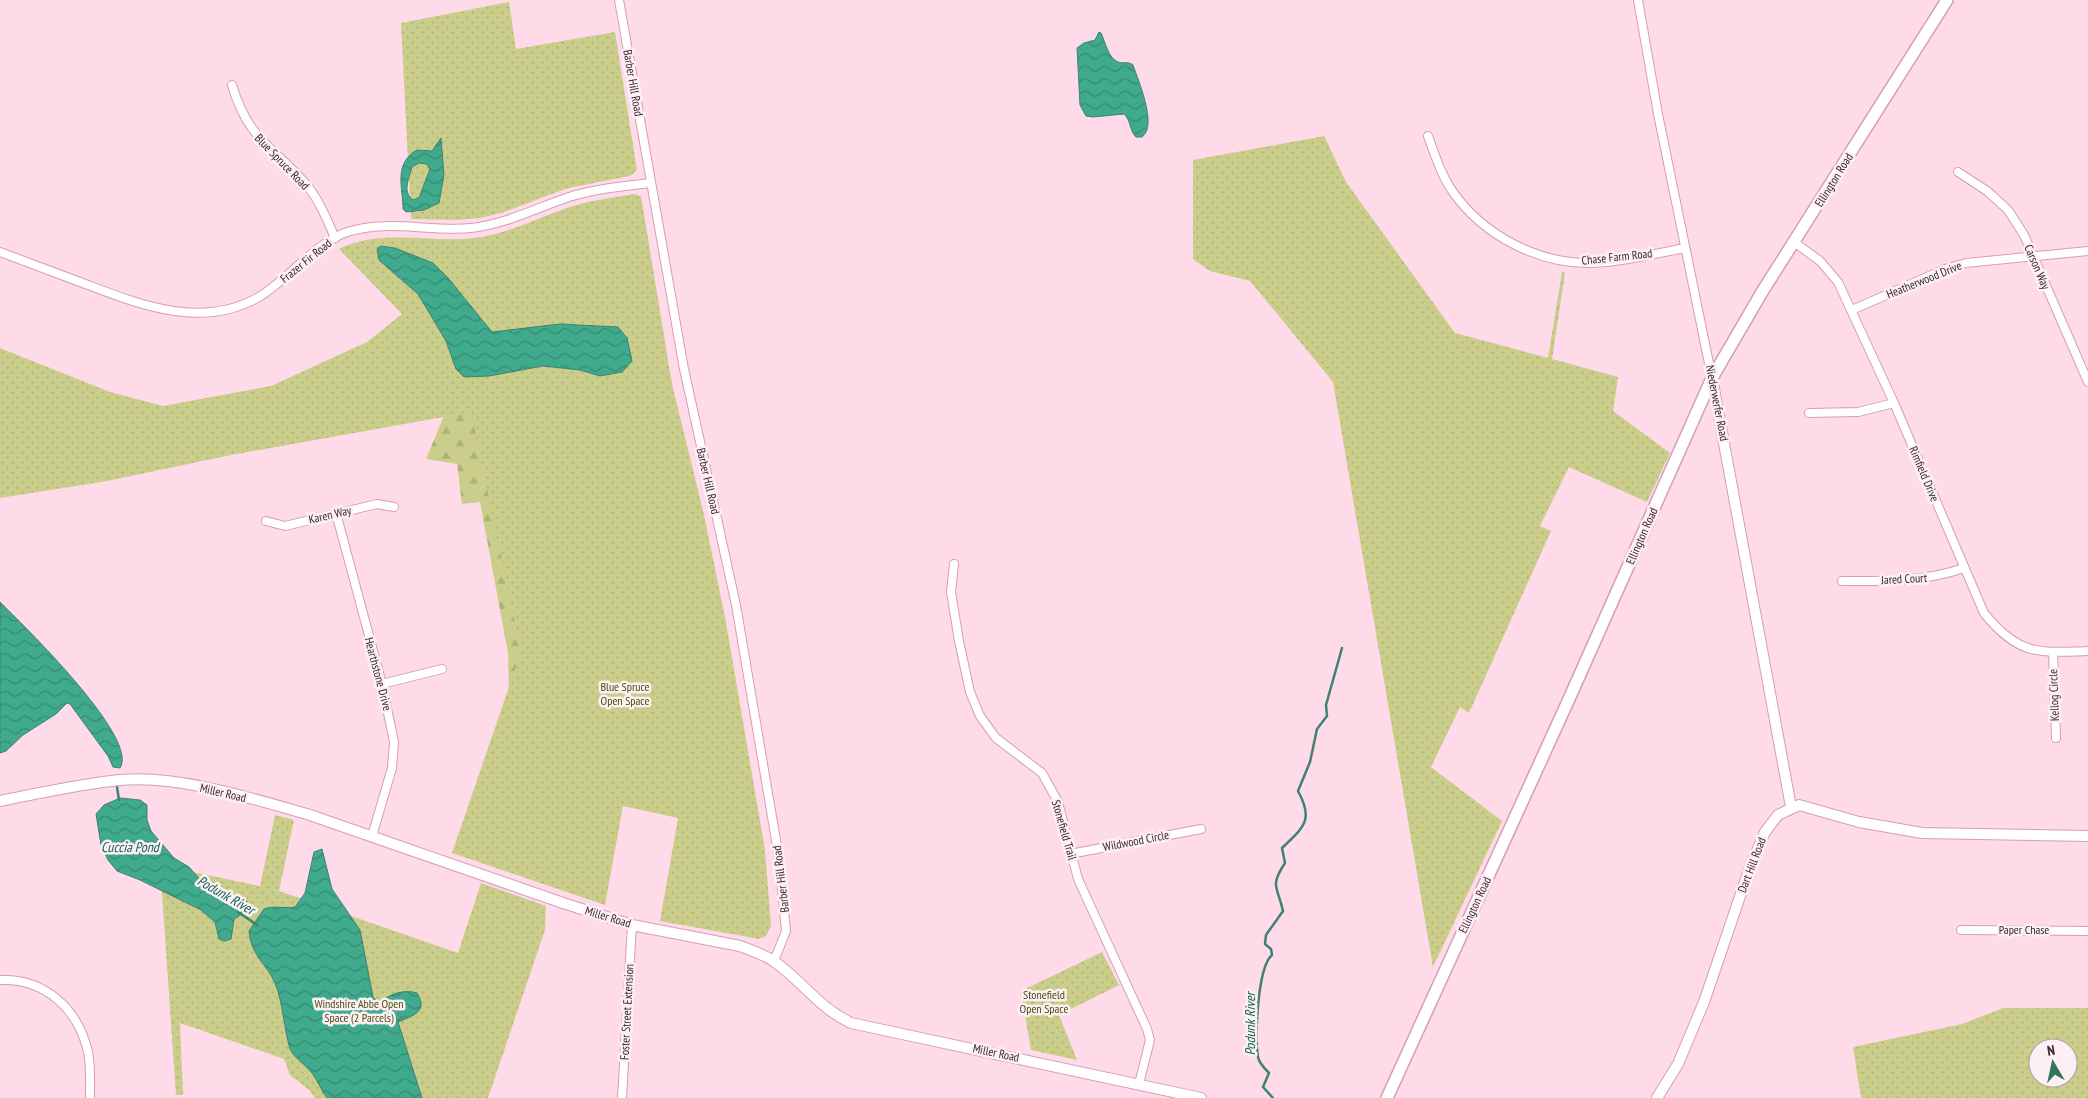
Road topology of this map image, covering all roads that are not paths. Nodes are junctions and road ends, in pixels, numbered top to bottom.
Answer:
1 (618, 0) edge
2 (1638, 0) edge
3 (1947, 0) edge
4 (232, 85) dead end
5 (1428, 136) dead end
6 (1958, 172) dead end
7 (650, 183) junction
8 (335, 238) junction
9 (1794, 242) junction
10 (1685, 248) junction
11 (2088, 251) edge
12 (0, 252) edge
13 (2033, 256) junction
14 (1852, 310) junction
15 (1712, 378) junction
16 (2088, 382) edge
17 (1894, 403) junction
18 (1809, 413) dead end
19 (394, 507) dead end
20 (336, 513) junction
21 (266, 521) dead end
22 (954, 564) dead end
23 (1964, 568) junction
24 (1842, 581) dead end
25 (2088, 651) edge
26 (2053, 652) junction
27 (442, 669) dead end
28 (382, 684) junction
29 (2056, 738) dead end
30 (0, 801) edge
31 (1791, 807) junction
32 (1201, 829) dead end
33 (372, 836) junction
34 (2088, 836) edge
35 (1070, 854) junction
36 (632, 925) junction
37 (1961, 930) dead end
38 (2088, 931) edge
39 (774, 961) junction
40 (0, 980) edge
41 (1139, 1084) junction
42 (90, 1098) edge
43 (622, 1098) edge
44 (1202, 1098) edge
45 (1387, 1098) edge
46 (1656, 1098) edge

1 - 7 street, Barber Hill Road
2 - 10 street, Niederwerfer Road
3 - 9 main road, Ellington Road
4 - 8 street, Blue Spruce Road
5 - 10 street, Chase Farm Road
6 - 13 street, Carson Way
7 - 8 street, Frazer Fir Road
7 - 39 street, Barber Hill Road
8 - 12 street, Frazer Fir Road
9 - 14 street, Rimfield Drive
9 - 15 main road, Ellington Road
10 - 15 street, Niederwerfer Road
11 - 13 street, Heatherwood Drive
13 - 14 street, Heatherwood Drive
13 - 16 street, Carson Way
14 - 17 street, Rimfield Drive
15 - 31 street, Niederwerfer Road
15 - 45 main road, Ellington Road
17 - 18 street
17 - 23 street, Rimfield Drive
19 - 20 street, Karen Way
20 - 21 street, Karen Way
20 - 28 street, Hearthstone Drive
22 - 35 street, Stonefield Trail
23 - 24 street, Jared Court
23 - 26 street, Rimfield Drive
25 - 26 street, Rimfield Drive
26 - 29 street, Kellog Circle
27 - 28 street
28 - 33 street, Hearthstone Drive
30 - 33 street, Miller Road
31 - 34 street
31 - 46 street, Dart Hill Road
32 - 35 street, Wildwood Circle
33 - 36 street, Miller Road
35 - 41 street, Stonefield Trail
36 - 39 street, Miller Road
36 - 43 street, Foster Street Extension
37 - 38 street, Paper Chase
39 - 41 street, Miller Road
40 - 42 street
41 - 44 street, Miller Road

